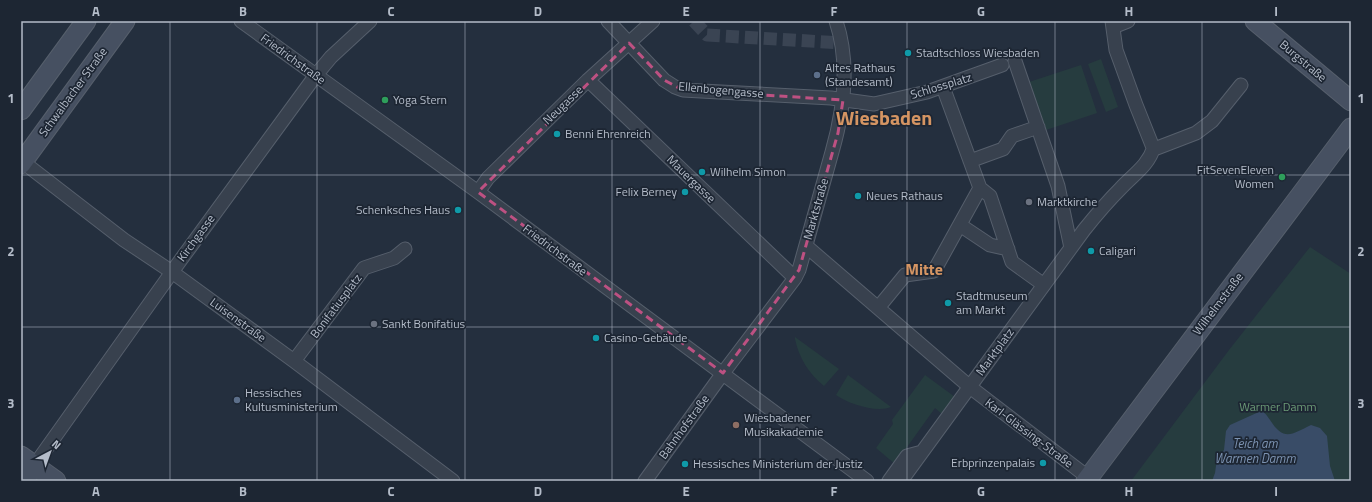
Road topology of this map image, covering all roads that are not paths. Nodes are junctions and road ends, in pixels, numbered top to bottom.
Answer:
1 (86, 21) edge
2 (125, 21) edge
3 (241, 21) edge
4 (370, 21) edge
5 (608, 21) edge
6 (653, 21) edge
7 (836, 21) edge
8 (1128, 21) edge
9 (1255, 21) edge
10 (1113, 24) edge
11 (629, 43) junction
12 (1015, 61) dead end
13 (1002, 65) dead end
14 (316, 75) junction
15 (588, 80) junction
16 (1241, 85) dead end
17 (943, 87) junction
18 (837, 99) junction
19 (1351, 101) edge
20 (21, 110) edge
21 (1038, 127) junction
22 (1351, 128) edge
23 (1154, 147) junction
24 (970, 161) junction
25 (22, 162) edge
26 (980, 188) junction
27 (478, 192) junction
28 (960, 225) junction
29 (806, 246) junction
30 (1071, 248) junction
31 (1008, 249) junction
32 (406, 250) dead end
33 (172, 272) junction
34 (795, 278) junction
35 (1044, 285) junction
36 (878, 308) junction
37 (294, 361) junction
38 (723, 373) junction
39 (970, 387) junction
40 (922, 452) junction
41 (28, 461) edge
42 (1088, 480) edge
43 (23, 481) edge
44 (56, 481) edge
45 (454, 481) edge
46 (646, 481) edge
47 (867, 481) edge
48 (889, 481) edge
49 (901, 481) edge

1 - 20 main road
2 - 25 main road, Schwalbacher Straße
3 - 14 street, Friedrichstraße
4 - 14 street, Kirchgasse
5 - 11 street, Ellenbogengasse
6 - 11 street, Neugasse
7 - 18 street, Marktstraße
8 - 10 street
9 - 19 main road, Burgstraße
10 - 23 street
11 - 15 street, Neugasse
11 - 18 street, Ellenbogengasse
12 - 21 street
13 - 17 street, Schlossplatz
14 - 27 street, Friedrichstraße
14 - 33 street, Kirchgasse
15 - 27 street, Neugasse
15 - 34 street, Mauergasse
16 - 23 street
17 - 18 street, Schlossplatz
17 - 24 street
18 - 29 street, Marktstraße
21 - 24 street
21 - 30 street
22 - 42 main road, Wilhelmstraße
23 - 30 street, Marktplatz
24 - 26 street
25 - 33 street, Luisenstraße
26 - 28 street
26 - 31 street
27 - 38 street, Friedrichstraße
28 - 31 street
28 - 36 street
29 - 34 street, Marktstraße
29 - 36 street, Marktplatz
30 - 35 street, Marktplatz
31 - 35 street
32 - 37 street, Bonifatiusplatz
33 - 37 street, Luisenstraße
33 - 41 street, Kirchgasse
34 - 38 street, Marktstraße
35 - 39 street, Marktplatz
36 - 39 street, Marktplatz
37 - 45 street, Luisenstraße
38 - 46 street, Bahnhofstraße
38 - 47 street, Friedrichstraße
39 - 40 street
39 - 42 street, Karl-Glässing-Straße
40 - 48 street
40 - 49 street
41 - 43 main road
41 - 44 main road

